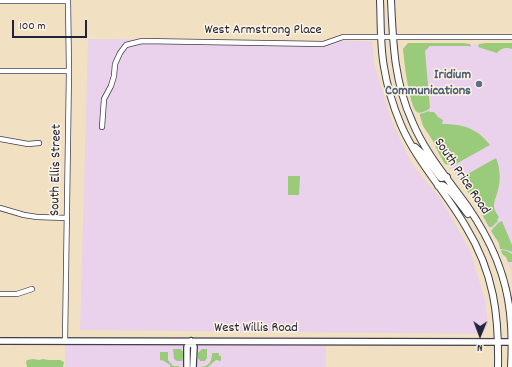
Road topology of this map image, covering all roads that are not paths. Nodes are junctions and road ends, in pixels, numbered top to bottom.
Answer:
1 (380, 0) edge
2 (391, 0) edge
3 (0, 1) edge
4 (68, 1) edge
5 (382, 36) junction
6 (392, 36) junction
7 (512, 37) edge
8 (0, 71) edge
9 (69, 71) junction
10 (102, 127) dead end
11 (0, 140) edge
12 (410, 141) junction
13 (39, 143) dead end
14 (447, 177) junction
15 (438, 186) junction
16 (0, 208) edge
17 (67, 218) junction
18 (478, 224) junction
19 (32, 289) dead end
20 (0, 294) edge
21 (0, 341) edge
22 (65, 341) junction
23 (191, 341) junction
24 (499, 342) junction
25 (512, 342) edge
26 (187, 367) edge
27 (193, 367) edge
28 (498, 367) edge
29 (512, 367) edge

1 - 5 main road, South Price Road
2 - 6 main road, South Price Road
3 - 4 street
4 - 9 street, South Ellis Street
5 - 6 street, West Armstrong Place
5 - 10 street, West Armstrong Place
5 - 12 main road, South Price Road
6 - 7 street, West Armstrong Place
6 - 14 main road, South Price Road
8 - 9 street
9 - 17 street, South Ellis Street
11 - 13 street
12 - 14 main road
12 - 15 main road, South Price Road
14 - 18 main road, South Price Road
15 - 18 main road
15 - 24 main road, South Price Road
16 - 17 street
17 - 22 street, South Ellis Street
18 - 25 main road, South Price Road
19 - 20 street
21 - 22 street, West Willis Road
22 - 23 street, West Willis Road
23 - 24 street, West Willis Road
23 - 26 street
23 - 27 street
24 - 25 street, West Willis Road
24 - 28 main road, South Price Road
25 - 29 main road, South Price Road

